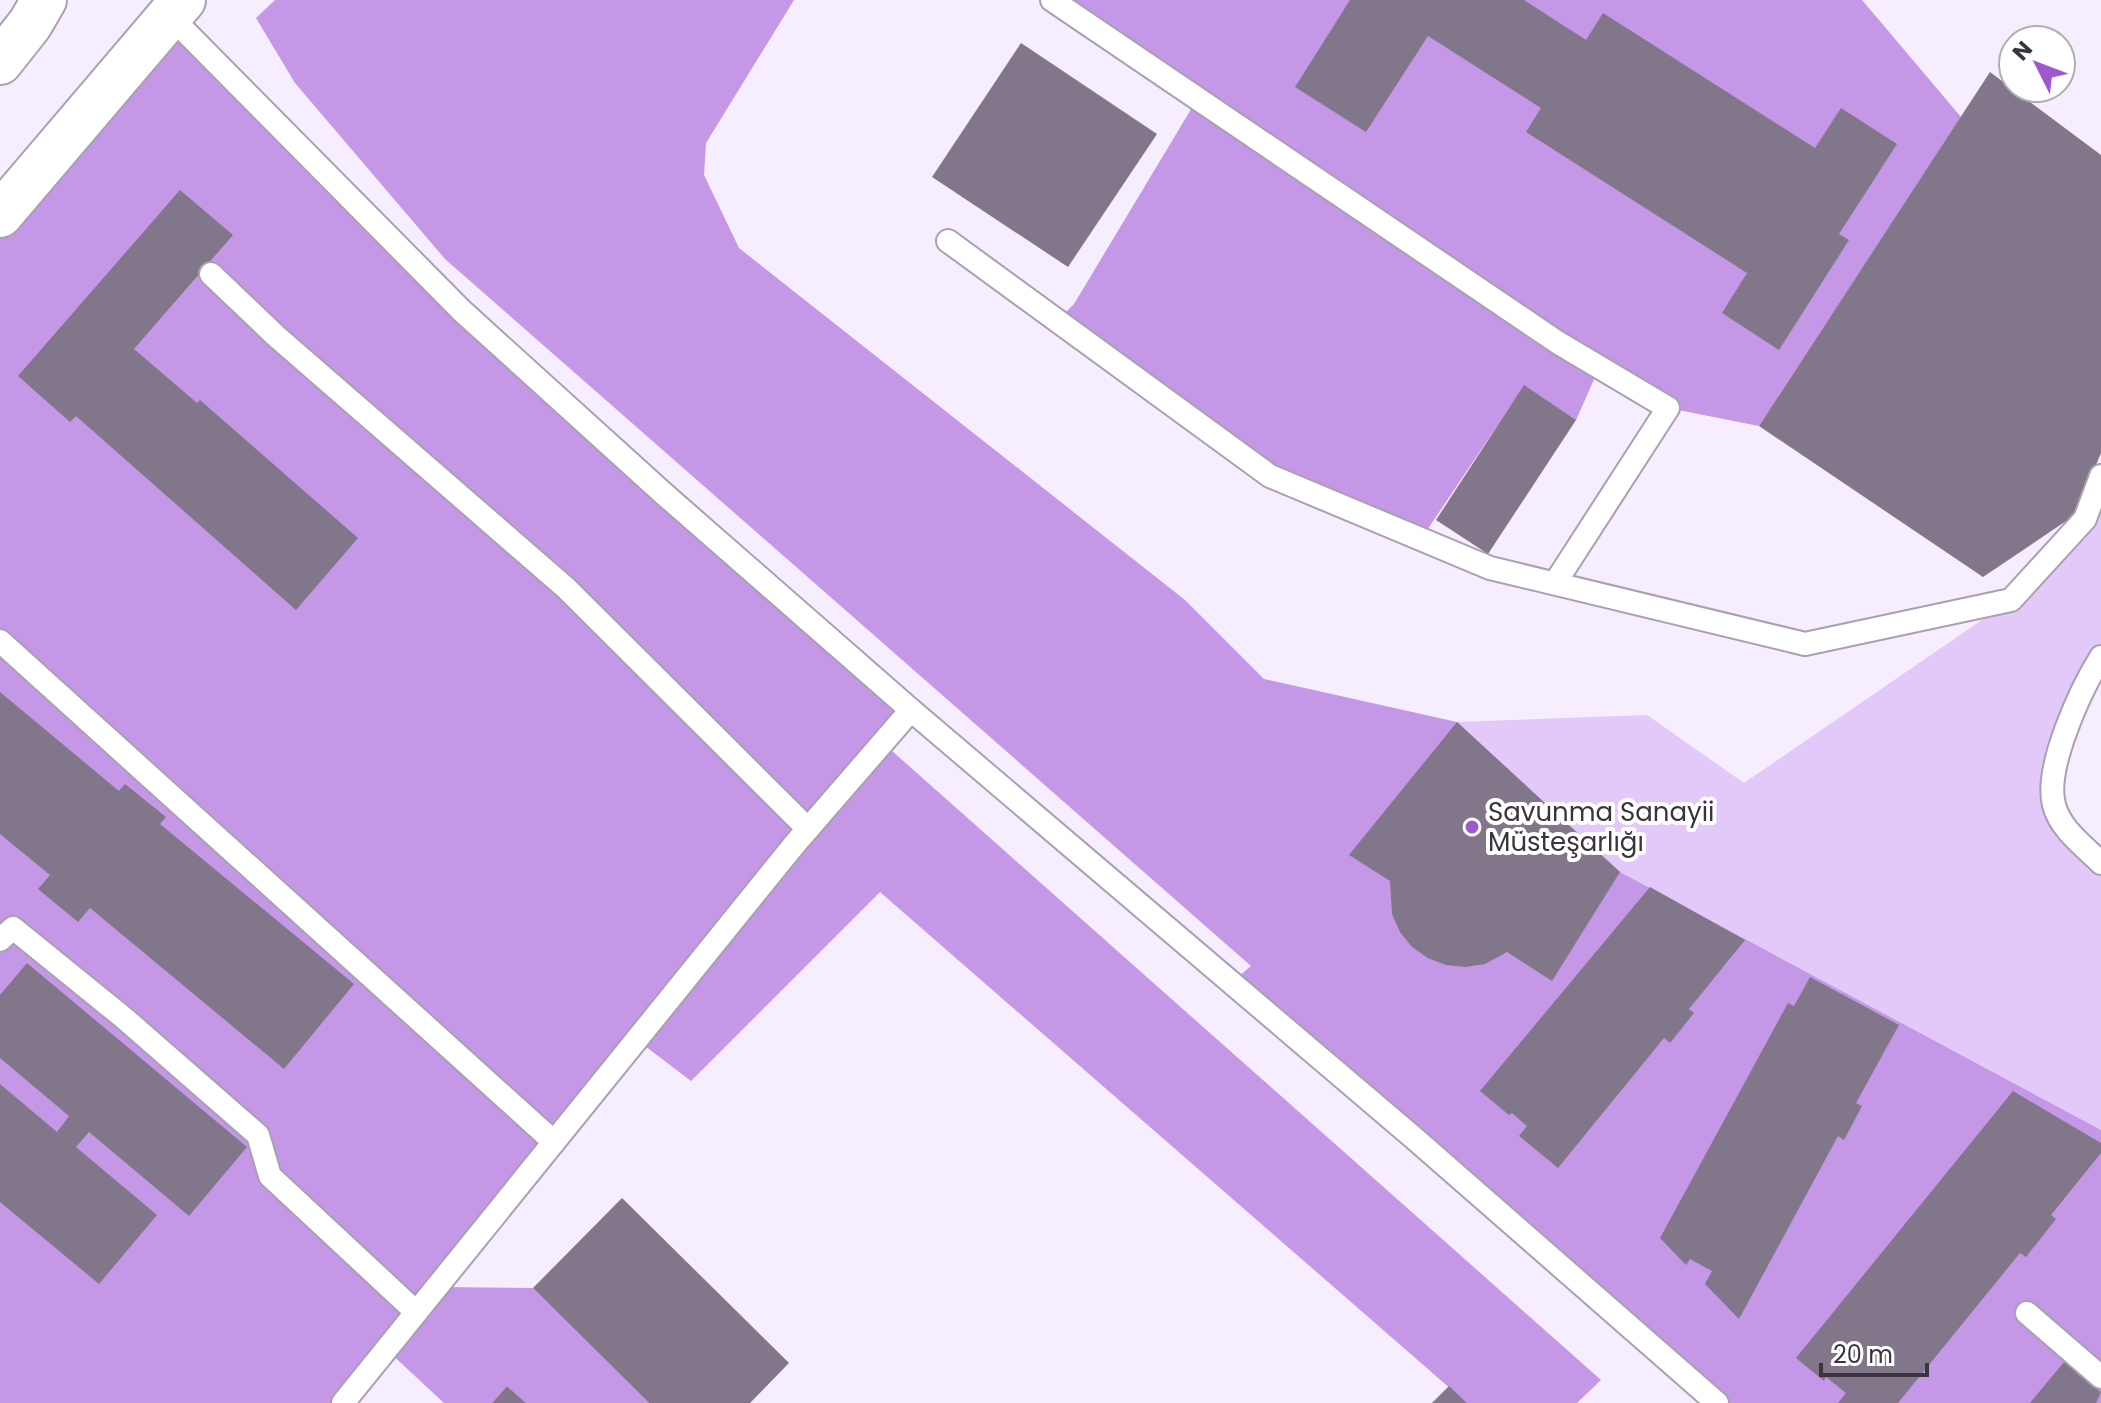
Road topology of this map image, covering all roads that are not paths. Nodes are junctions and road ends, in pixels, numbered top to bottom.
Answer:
1 (1052, 0) edge
2 (183, 4) edge
3 (45, 8) edge
4 (0, 62) edge
5 (0, 215) edge
6 (948, 241) dead end
7 (211, 274) dead end
8 (2101, 476) edge
9 (1555, 583) junction
10 (0, 641) edge
11 (2101, 657) edge
12 (911, 710) junction
13 (808, 829) junction
14 (2101, 863) edge
15 (0, 940) edge
16 (554, 1142) junction
17 (416, 1312) junction
18 (2027, 1313) dead end
19 (2101, 1377) edge
20 (343, 1403) edge
21 (1717, 1403) edge

1 - 9 lane
2 - 5 main road
2 - 12 lane
3 - 4 main road
6 - 9 lane
7 - 13 lane
8 - 9 lane
10 - 16 lane
11 - 14 lane
12 - 13 lane
12 - 21 lane
13 - 16 lane
15 - 17 lane
16 - 17 lane
17 - 20 lane
18 - 19 lane

